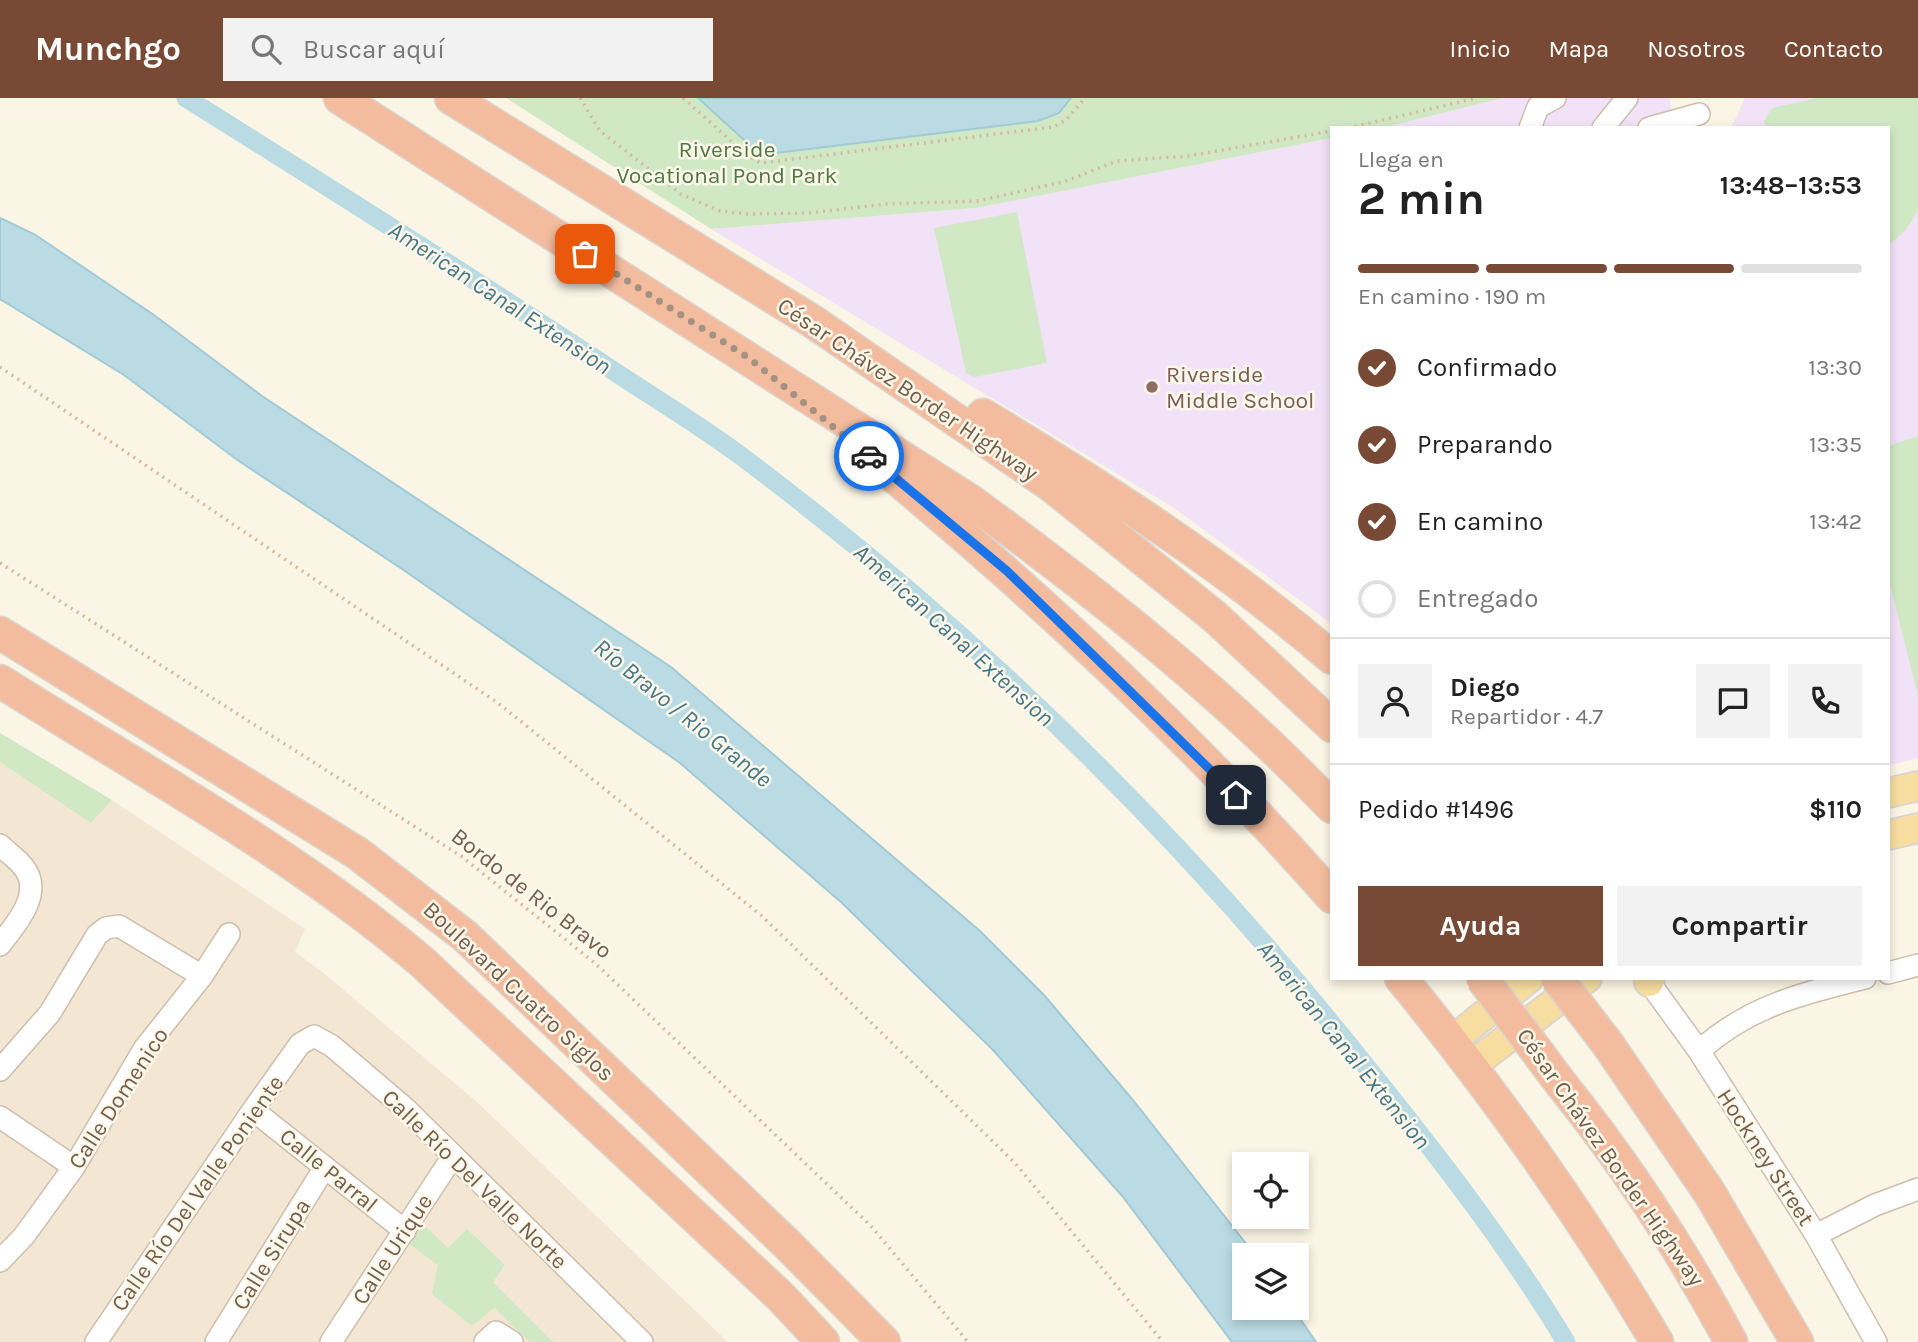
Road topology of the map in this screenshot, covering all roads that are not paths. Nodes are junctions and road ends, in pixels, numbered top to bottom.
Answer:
1 (340, 98) edge
2 (451, 98) edge
3 (1555, 98) edge
4 (1628, 98) edge
5 (1699, 113) edge
6 (1531, 126) edge
7 (1605, 126) edge
8 (1656, 126) edge
9 (811, 321) junction
10 (749, 358) junction
11 (0, 633) edge
12 (1330, 656) edge
13 (0, 681) edge
14 (1330, 724) edge
15 (1918, 786) edge
16 (1890, 793) edge
17 (1330, 805) edge
18 (1918, 828) edge
19 (1890, 835) edge
20 (0, 845) edge
21 (1330, 895) edge
22 (229, 934) dead end
23 (0, 945) edge
24 (1918, 965) edge
25 (1890, 972) edge
26 (202, 976) junction
27 (1403, 980) edge
28 (1483, 980) edge
29 (1527, 980) edge
30 (1559, 980) edge
31 (1584, 980) edge
32 (1648, 980) edge
33 (1858, 980) edge
34 (1451, 1042) junction
35 (300, 1044) joint
36 (1699, 1051) junction
37 (1471, 1066) junction
38 (0, 1070) edge
39 (253, 1110) junction
40 (0, 1117) edge
41 (453, 1156) junction
42 (75, 1167) junction
43 (325, 1167) junction
44 (1918, 1189) edge
45 (405, 1231) junction
46 (1816, 1235) junction
47 (1, 1270) edge
48 (96, 1342) edge
49 (216, 1342) edge
50 (331, 1342) edge
51 (485, 1342) edge
52 (512, 1342) edge
53 (642, 1342) edge
54 (823, 1342) edge
55 (884, 1342) edge
56 (1657, 1342) edge
57 (1731, 1342) edge
58 (1797, 1342) edge
59 (1876, 1342) edge

1 - 10 highway
2 - 9 highway, César Chávez Border Highway
3 - 6 street
4 - 7 street
5 - 8 street
9 - 12 highway
9 - 14 highway, César Chávez Border Highway
10 - 17 highway
10 - 21 highway
11 - 55 highway, Boulevard Cuatro Siglos
13 - 54 highway, Boulevard Cuatro Siglos
15 - 16 main road
18 - 19 main road
20 - 23 street
22 - 26 street, Calle Domenico
24 - 25 street
26 - 38 street
26 - 42 street, Calle Domenico
27 - 34 highway
28 - 57 highway, César Chávez Border Highway, bridge
29 - 34 main road
30 - 58 highway, bridge
31 - 37 main road
32 - 36 street, Hockney Street
33 - 36 street
34 - 37 highway
35 - 39 street, Calle Río Del Valle Poniente
35 - 41 street, Calle Río Del Valle Norte
36 - 46 street, Hockney Street
37 - 56 highway
39 - 43 street, Calle Parral
39 - 48 street, Calle Río Del Valle Poniente
40 - 42 street
41 - 45 street, Calle Urique
41 - 53 street, Calle Río Del Valle Norte
42 - 47 street, Calle Domenico
43 - 45 street, Calle Parral
43 - 49 street, Calle Sirupa
44 - 46 street
45 - 50 street, Calle Urique
46 - 59 street, Hockney Street
51 - 52 street

